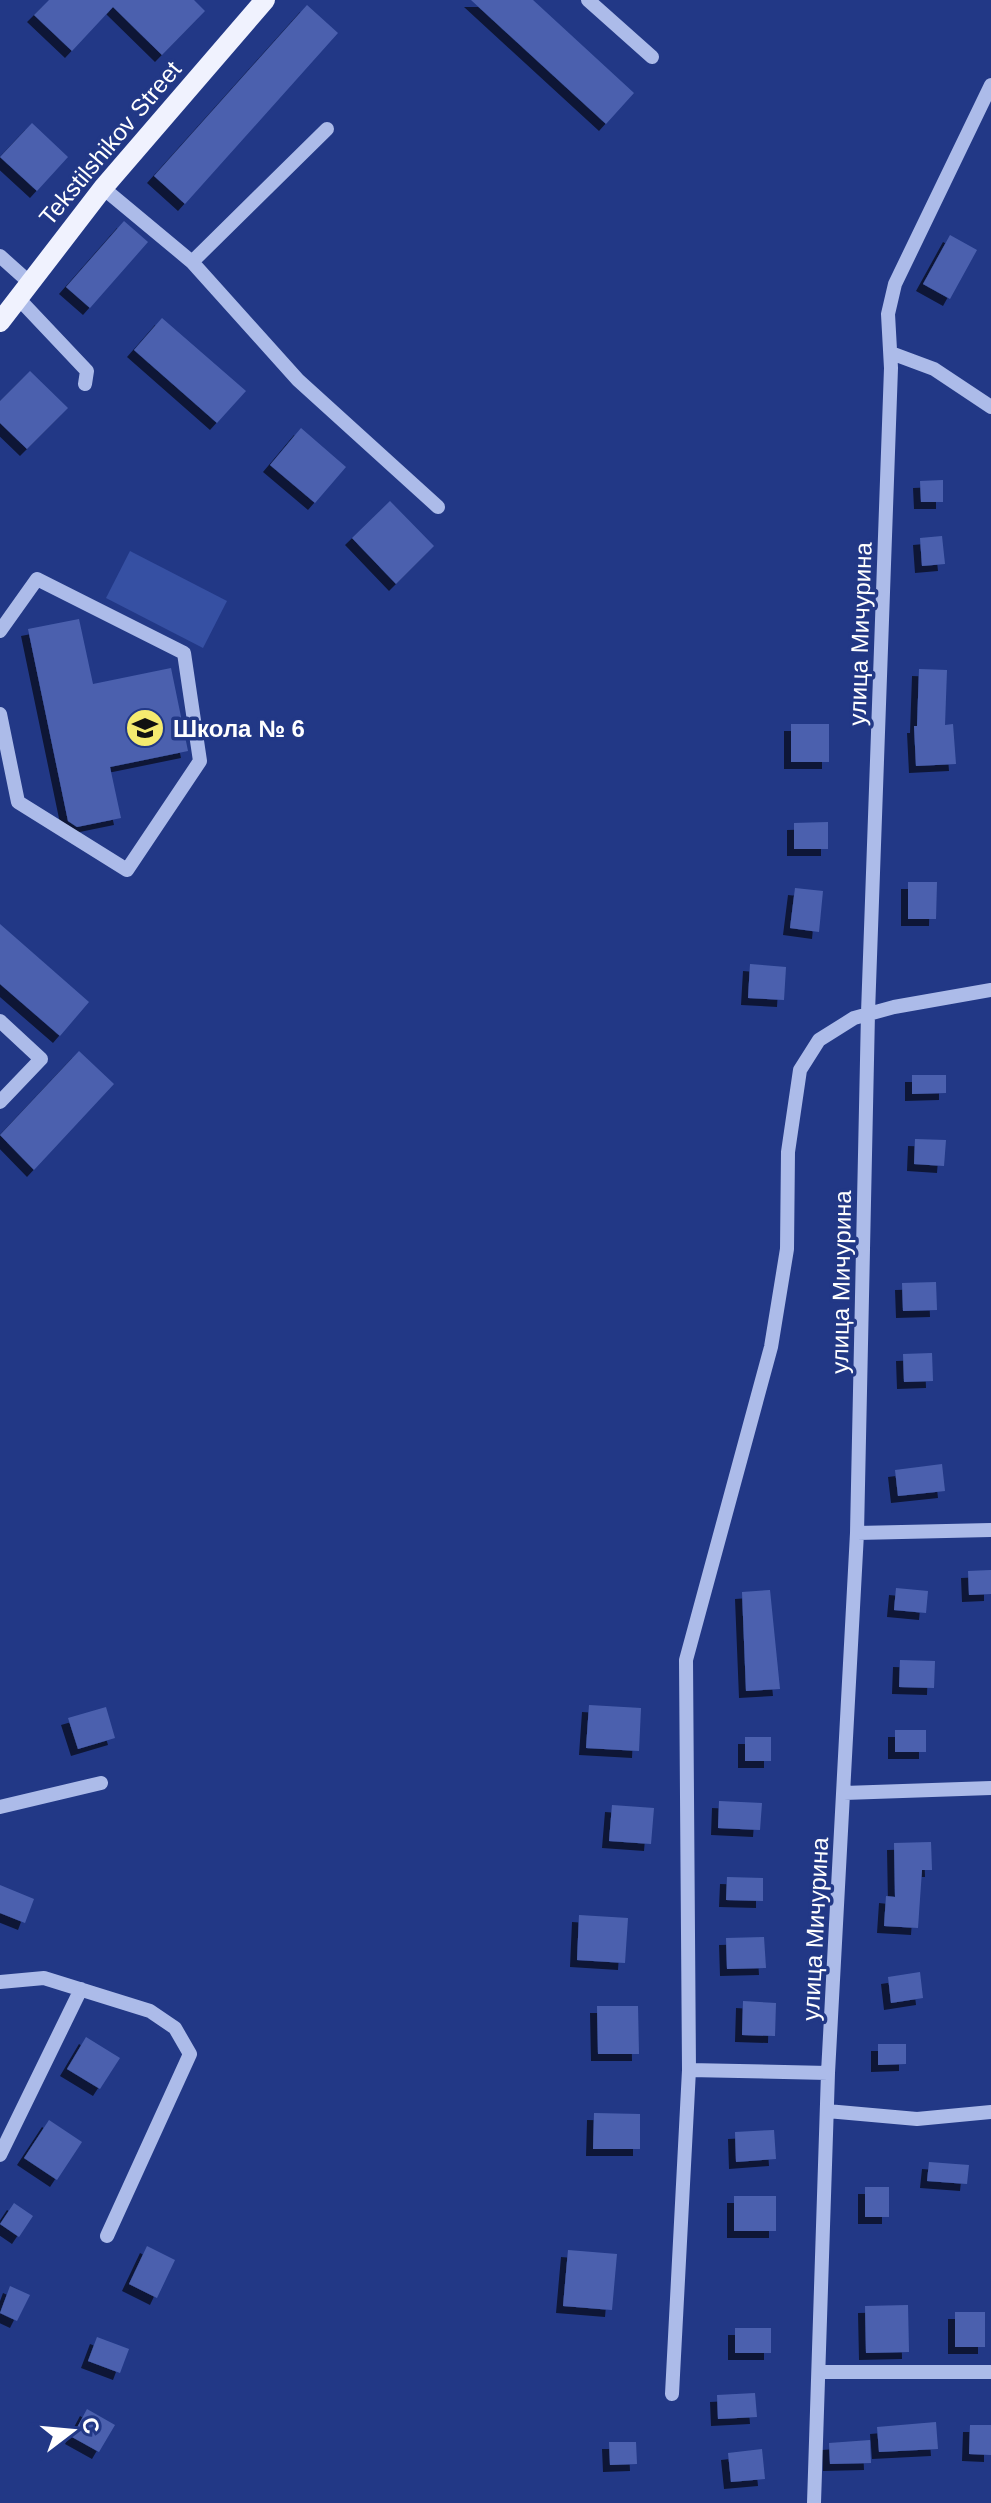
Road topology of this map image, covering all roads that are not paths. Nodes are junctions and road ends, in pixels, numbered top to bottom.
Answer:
1 (265, 0) edge
2 (588, 0) edge
3 (652, 57) dead end
4 (991, 85) edge
5 (327, 129) dead end
6 (103, 188) junction
7 (0, 256) edge
8 (192, 262) junction
9 (24, 290) junction
10 (0, 322) edge
11 (891, 353) junction
12 (85, 384) dead end
13 (991, 407) edge
14 (438, 507) dead end
15 (0, 631) edge
16 (0, 714) edge
17 (991, 990) edge
18 (868, 1013) junction
19 (0, 1021) edge
20 (0, 1102) edge
21 (991, 1530) edge
22 (857, 1533) junction
23 (101, 1783) dead end
24 (991, 1788) edge
25 (844, 1793) junction
26 (0, 1807) edge
27 (0, 1982) edge
28 (81, 1989) junction
29 (689, 2070) junction
30 (828, 2073) junction
31 (827, 2111) junction
32 (991, 2112) edge
33 (0, 2155) edge
34 (107, 2236) dead end
35 (820, 2372) junction
36 (991, 2372) edge
37 (672, 2394) dead end
38 (814, 2503) edge

1 - 6 main road, Tekstilshikov Street
2 - 3 street
4 - 11 street, улица Мичурина
5 - 8 street
6 - 8 street
6 - 9 main road, Tekstilshikov Street
7 - 9 street
8 - 14 street
9 - 10 main road, Tekstilshikov Street
9 - 12 street
11 - 13 street
11 - 18 street, улица Мичурина
15 - 16 street
17 - 18 street
18 - 22 street, улица Мичурина
18 - 29 street
19 - 20 street
21 - 22 street
22 - 25 street, улица Мичурина
23 - 26 street
24 - 25 street
25 - 30 street, улица Мичурина
27 - 28 street
28 - 33 street
28 - 34 street
29 - 30 street
29 - 37 street
30 - 31 street, улица Мичурина
31 - 32 street
31 - 35 street, улица Мичурина
35 - 36 street
35 - 38 street, улица Мичурина

